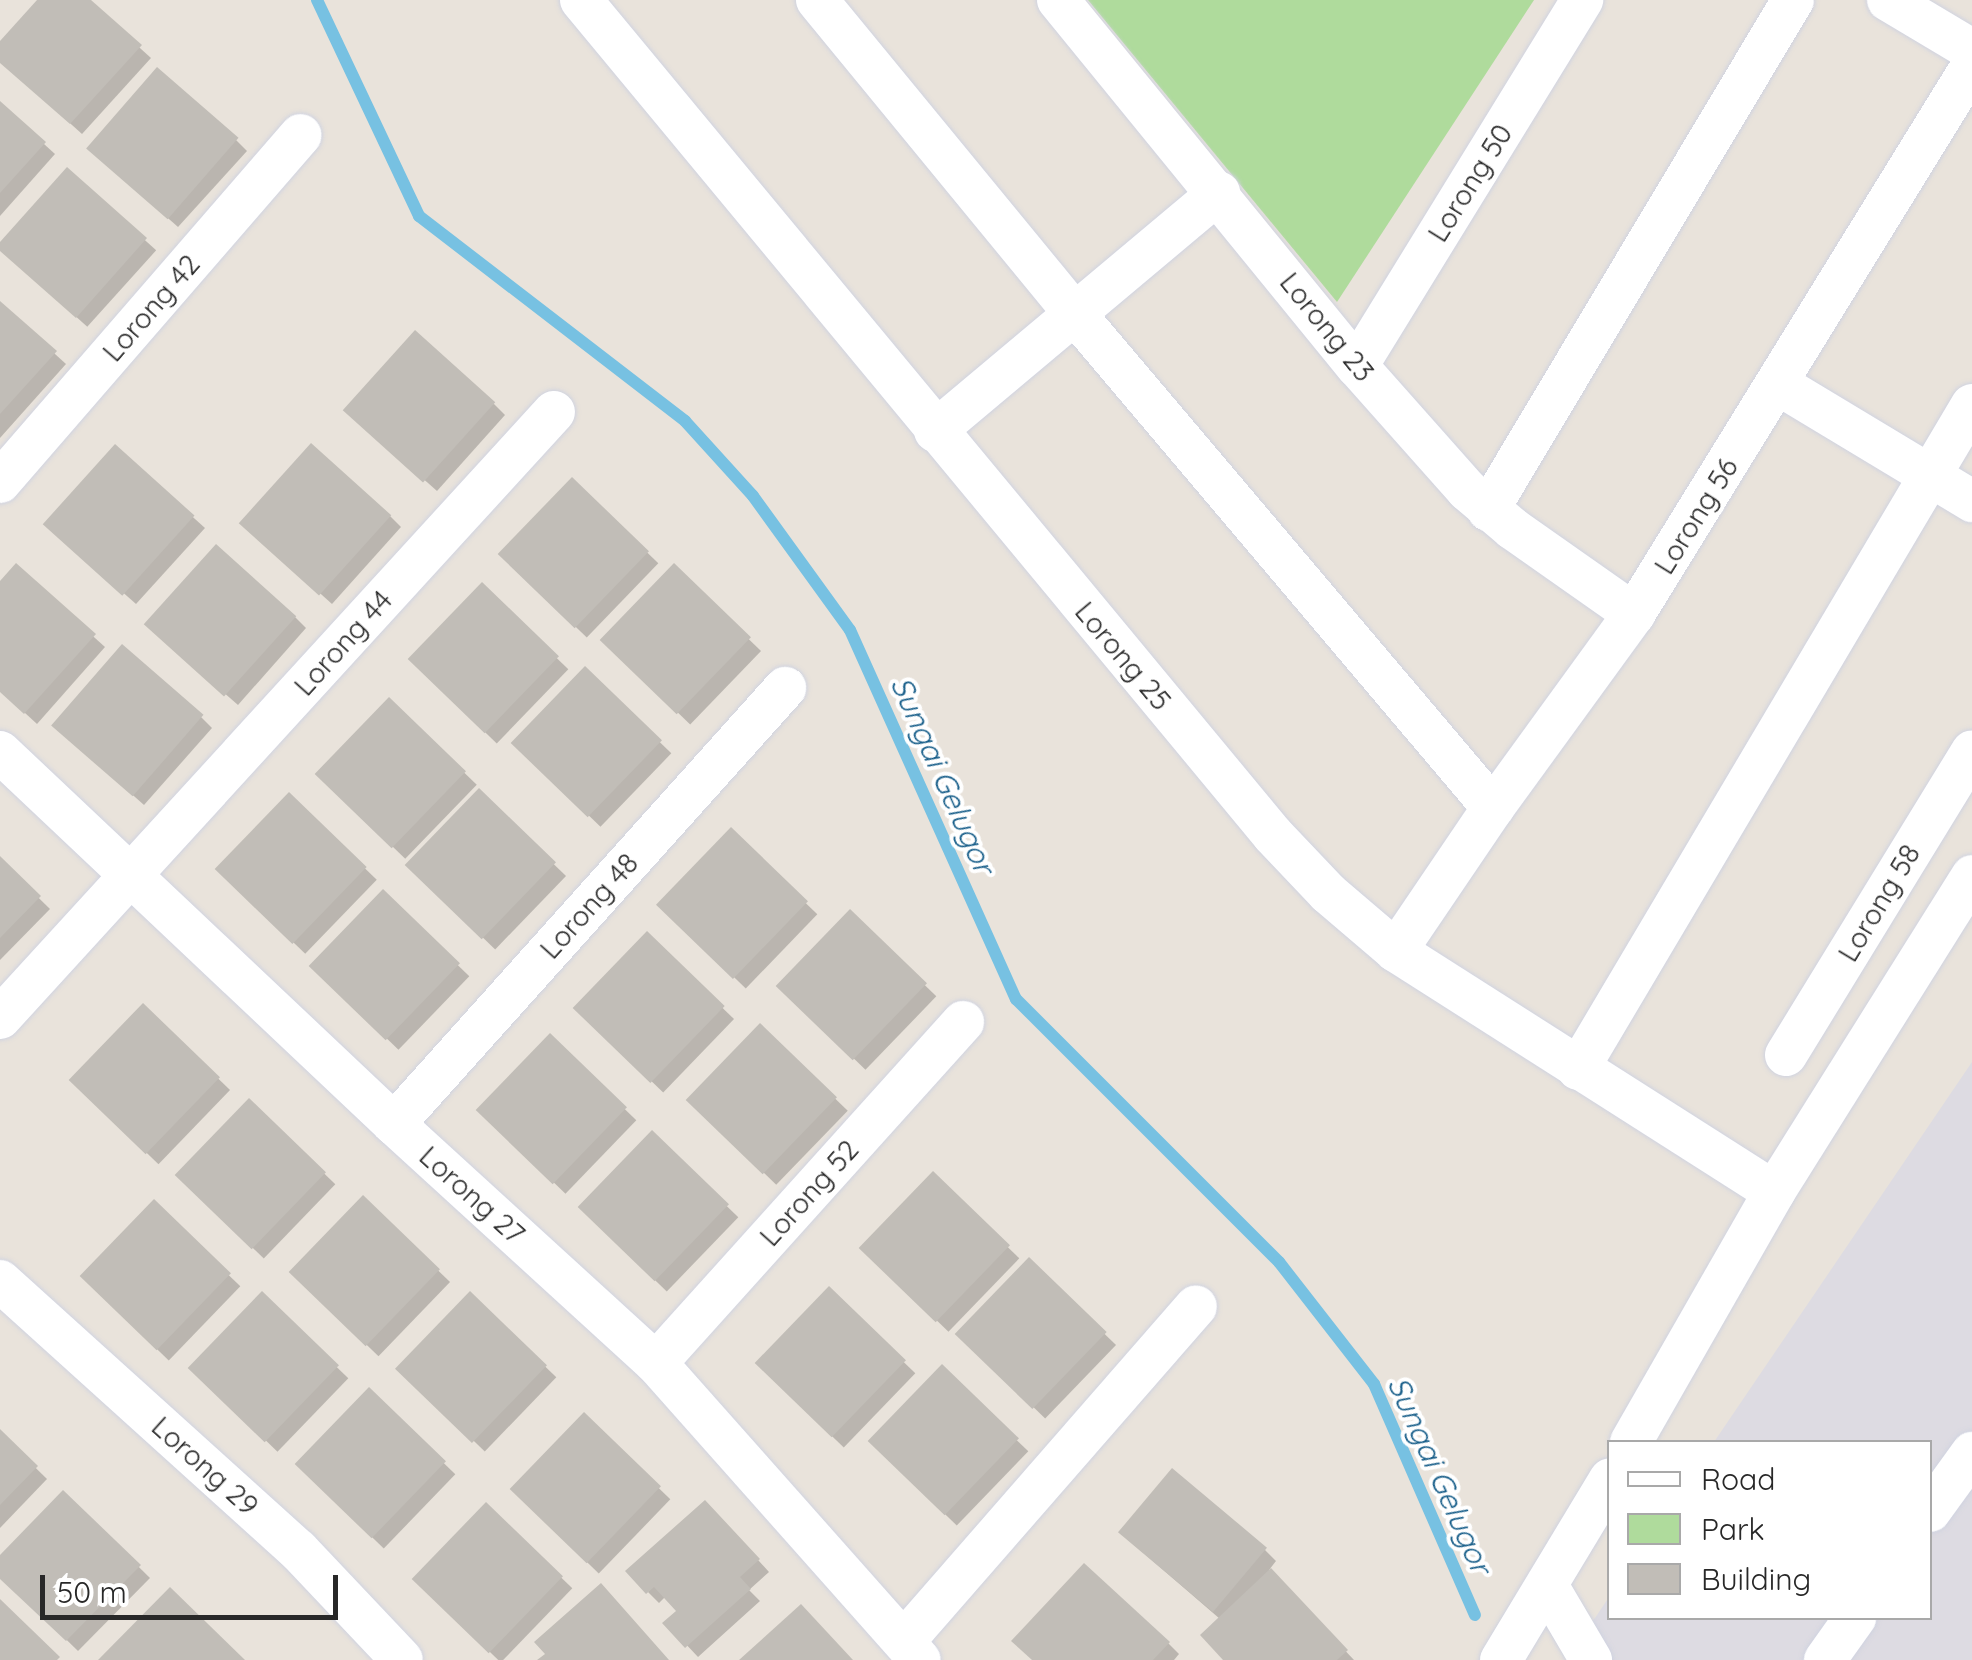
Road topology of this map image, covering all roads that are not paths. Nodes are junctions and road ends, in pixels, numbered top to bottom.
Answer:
1 (581, 0) edge
2 (817, 0) edge
3 (1058, 0) edge
4 (1582, 0) edge
5 (1793, 0) edge
6 (1888, 0) edge
7 (1972, 50) edge
8 (1972, 66) edge
9 (302, 135) dead end
10 (1218, 193) junction
11 (1075, 314) junction
12 (1358, 366) junction
13 (1778, 384) junction
14 (1972, 405) edge
15 (554, 412) dead end
16 (935, 431) junction
17 (1929, 476) junction
18 (0, 482) edge
19 (1972, 501) edge
20 (1488, 510) junction
21 (1634, 614) junction
22 (785, 688) dead end
23 (1972, 751) edge
24 (0, 752) edge
25 (1492, 808) junction
26 (132, 874) junction
27 (1972, 876) edge
28 (1868, 920) junction
29 (1396, 951) junction
30 (1924, 954) junction
31 (0, 1018) edge
32 (963, 1022) dead end
33 (1786, 1055) dead end
34 (1578, 1069) junction
35 (394, 1124) junction
36 (1774, 1192) junction
37 (0, 1280) edge
38 (1196, 1306) dead end
39 (656, 1363) junction
40 (1632, 1440) edge
41 (1972, 1452) edge
42 (1607, 1485) edge
43 (1932, 1508) edge
44 (1548, 1587) junction
45 (1854, 1620) edge
46 (912, 1650) edge
47 (402, 1660) edge
48 (1500, 1660) edge
49 (1591, 1660) edge
50 (1824, 1660) edge

1 - 16 street, Lorong 25
2 - 11 street
3 - 10 street, Lorong 23
4 - 12 street, Lorong 50
5 - 20 street
6 - 7 street
8 - 13 street, Lorong 56
9 - 18 street, Lorong 42
10 - 11 street
10 - 12 street, Lorong 23
11 - 16 street
11 - 25 street
12 - 20 street, Lorong 23
13 - 17 street
13 - 21 street, Lorong 56
14 - 17 street
15 - 26 street, Lorong 44
16 - 29 street, Lorong 25
17 - 19 street
17 - 34 street
20 - 21 street, Lorong 23
21 - 25 street, Lorong 56
22 - 35 street, Lorong 48
23 - 28 street, Lorong 58
24 - 26 street, Lorong 27
25 - 29 street, Lorong 56
26 - 31 street, Lorong 44
26 - 35 street, Lorong 27
27 - 30 street
28 - 30 street
28 - 33 street, Lorong 58
29 - 34 street, Lorong 25
30 - 36 street
32 - 39 street, Lorong 52
34 - 36 street, Lorong 25
35 - 39 street, Lorong 27
36 - 40 street
37 - 47 street, Lorong 29
38 - 46 street
39 - 46 street, Lorong 27
41 - 43 street
42 - 44 street
44 - 48 street
44 - 49 street
45 - 50 street

